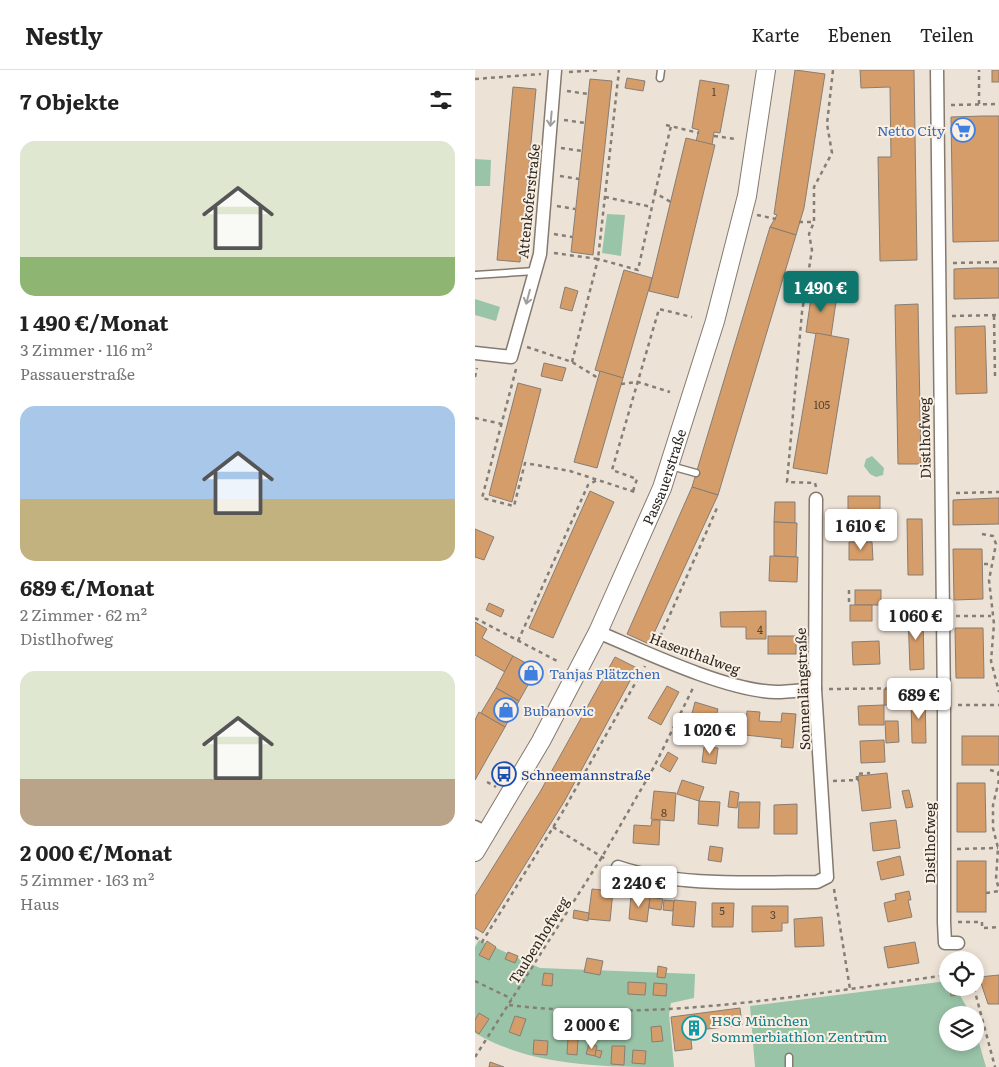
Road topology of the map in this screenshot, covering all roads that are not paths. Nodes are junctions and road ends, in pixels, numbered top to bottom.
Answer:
1 (661, 70) edge
2 (766, 70) edge
3 (937, 70) edge
4 (555, 72) edge
5 (660, 78) dead end
6 (535, 271) junction
7 (475, 276) edge
8 (475, 353) edge
9 (669, 465) junction
10 (696, 473) dead end
11 (816, 499) road end
12 (598, 632) junction
13 (815, 690) junction
14 (481, 830) edge
15 (475, 852) edge
16 (618, 867) dead end
17 (957, 943) dead end
18 (789, 1058) dead end
19 (789, 1067) edge

1 - 5 lane
2 - 9 street, Passauerstraße
3 - 17 street, Distlhofweg
4 -> 6 street, Attenkoferstraße
6 - 7 lane
6 -> 8 street, Attenkoferstraße
9 - 10 lane
9 - 12 street, Passauerstraße
11 - 13 street, Sonnenlängstraße
12 - 13 street, Hasenthalweg
12 - 14 street, Passauerstraße
13 - 16 street, Sonnenlängstraße
14 - 15 street, Passauerstraße
18 - 19 lane

